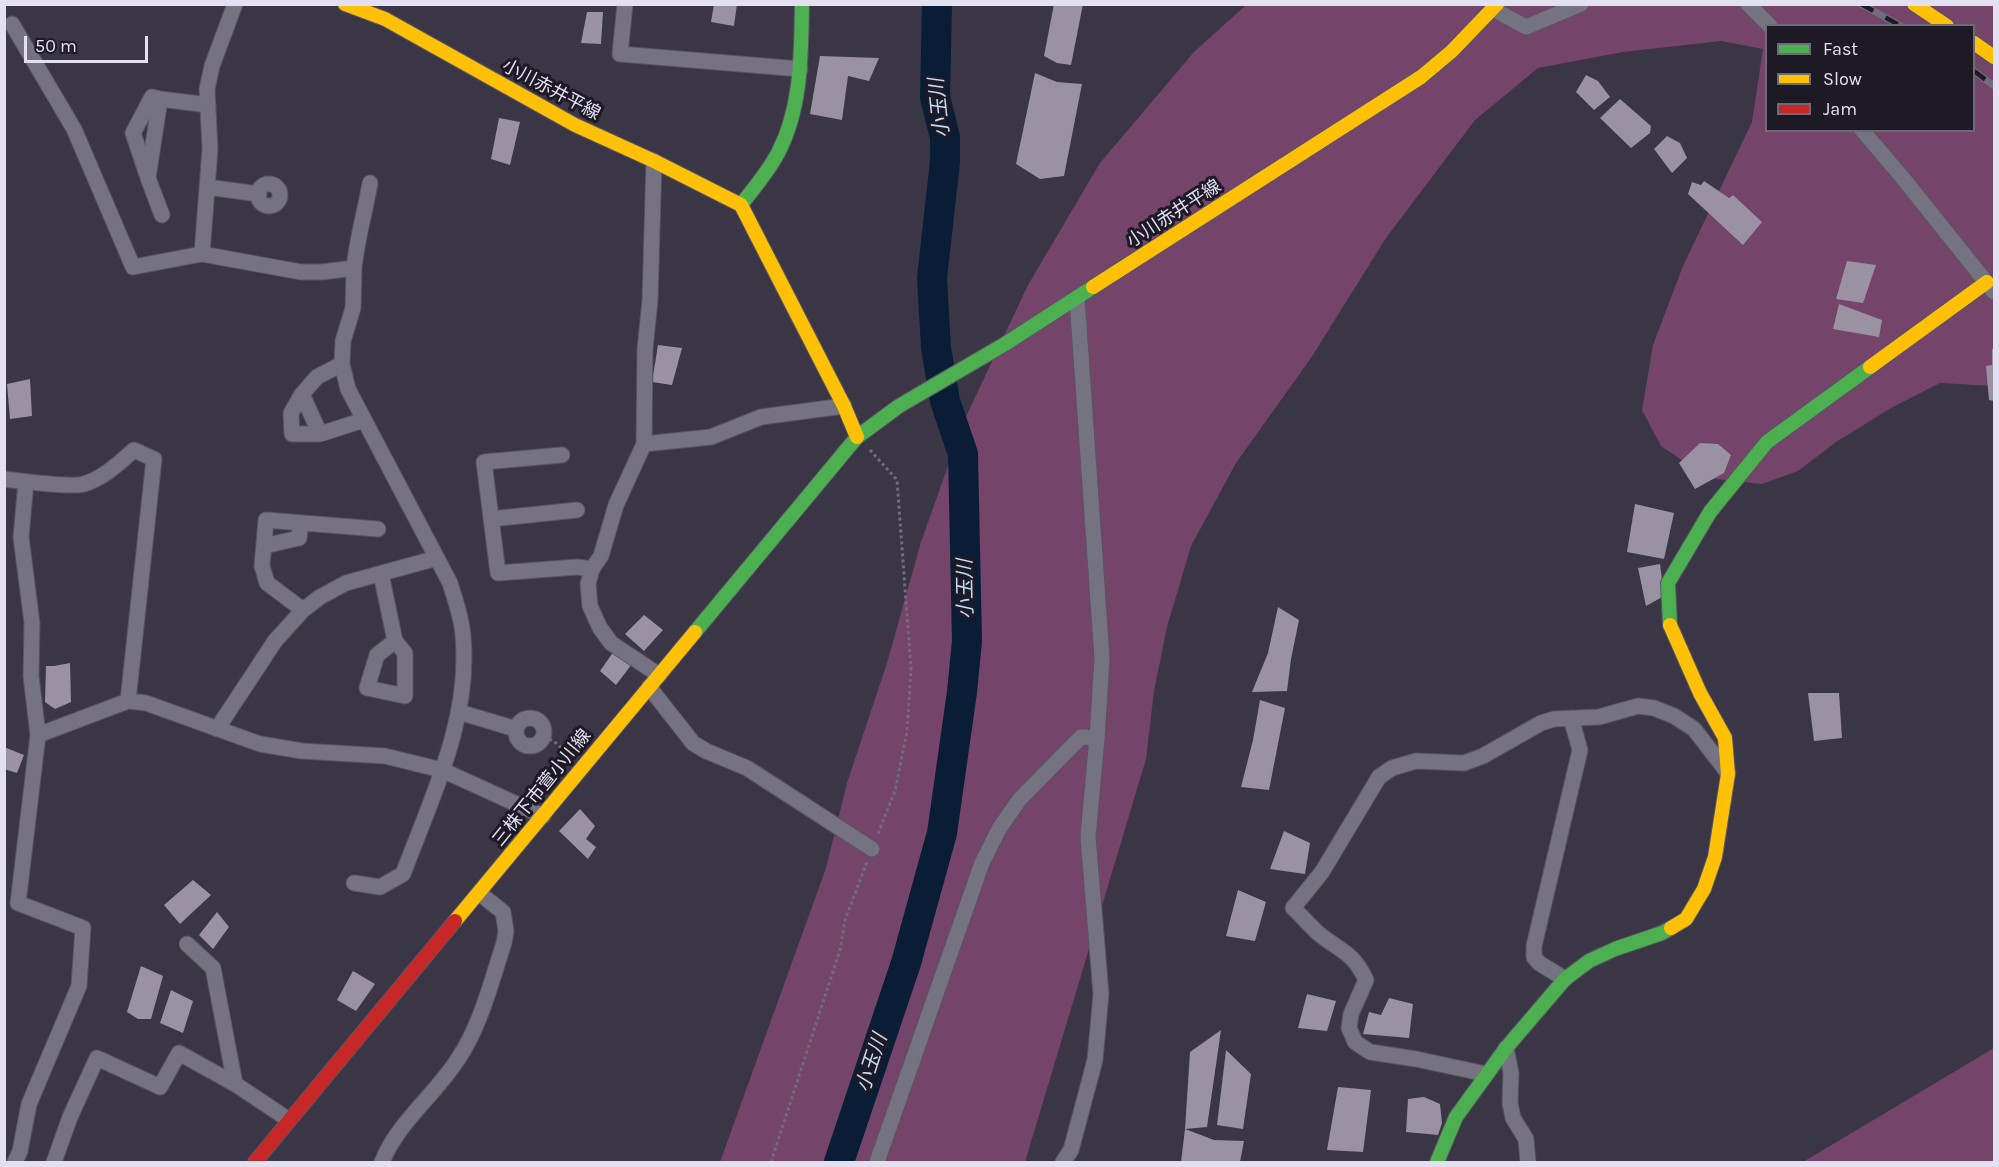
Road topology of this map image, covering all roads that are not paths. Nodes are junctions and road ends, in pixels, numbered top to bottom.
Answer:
1 (235, 4) edge
2 (345, 4) edge
3 (625, 4) edge
4 (802, 4) edge
5 (1581, 4) edge
6 (1748, 4) edge
7 (1914, 4) edge
8 (1495, 7) edge
9 (7, 21) edge
10 (1768, 24) edge
11 (1944, 24) edge
12 (1975, 44) edge
13 (1995, 57) edge
14 (800, 69) junction
15 (160, 99) junction
16 (208, 105) junction
17 (1864, 132) edge
18 (654, 161) junction
19 (148, 178) junction
20 (370, 183) dead end
21 (207, 187) junction
22 (259, 194) dead end
23 (741, 206) junction
24 (162, 215) dead end
25 (202, 255) junction
26 (354, 268) junction
27 (1991, 287) edge
28 (1077, 298) junction
29 (342, 364) junction
30 (302, 394) junction
31 (844, 406) junction
32 (364, 420) junction
33 (320, 434) junction
34 (857, 437) junction
35 (644, 444) junction
36 (562, 455) dead end
37 (4, 479) edge
38 (26, 482) junction
39 (577, 510) dead end
40 (491, 519) junction
41 (301, 523) junction
42 (378, 529) dead end
43 (264, 546) junction
44 (437, 558) junction
45 (592, 569) junction
46 (381, 574) junction
47 (303, 610) junction
48 (395, 641) dead end
49 (659, 675) junction
50 (649, 687) junction
51 (128, 701) junction
52 (459, 712) junction
53 (1571, 718) junction
54 (216, 729) junction
55 (38, 735) junction
56 (544, 736) road end
57 (1097, 738) junction
58 (442, 770) junction
59 (1728, 774) junction
60 (543, 816) junction
61 (873, 849) road end
62 (354, 883) dead end
63 (479, 893) junction
64 (187, 944) dead end
65 (1564, 979) junction
66 (1506, 1048) junction
67 (1486, 1074) junction
68 (235, 1084) junction
69 (289, 1120) junction
70 (15, 1162) edge
71 (54, 1162) edge
72 (255, 1162) edge
73 (382, 1162) edge
74 (877, 1162) edge
75 (1064, 1162) edge
76 (1437, 1162) edge
77 (1528, 1162) edge

1 - 16 street
2 - 18 main road, 小川赤井平線
3 - 14 street
4 - 14 main road
5 - 8 street
6 - 10 street
7 - 11 main road
8 - 28 main road, 小川赤井平線
9 - 25 street
12 - 13 main road
14 - 23 main road
15 - 16 street
15 - 19 street
15 - 19 street
16 - 21 street
17 - 27 street
18 - 23 main road, 小川赤井平線
18 - 35 street
19 - 24 street
20 - 26 street
21 - 22 street
21 - 25 street
23 - 31 main road
25 - 26 street
26 - 29 street
27 - 59 main road
28 - 34 main road, 小川赤井平線
28 - 57 street
29 - 30 street
29 - 32 street
30 - 33 street
30 - 33 street
31 - 34 main road
31 - 35 street
32 - 33 street
32 - 44 street
34 - 49 main road, 三株下市萱小川線
35 - 45 street
36 - 40 street
37 - 38 street
38 - 51 street
38 - 55 street
39 - 40 street
40 - 45 street
41 - 42 street
41 - 43 street
41 - 43 street
43 - 47 street
44 - 46 street
44 - 52 street
45 - 49 street
46 - 47 street
46 - 48 street
47 - 54 street
49 - 50 main road, 三株下市萱小川線
50 - 60 main road, 三株下市萱小川線
50 - 61 street
51 - 54 street
51 - 55 street
52 - 56 street
52 - 58 street
53 - 59 street
53 - 65 street
53 - 67 street
54 - 58 street
55 - 70 street
57 - 74 street
57 - 75 street
58 - 60 street
58 - 62 street
59 - 65 main road
60 - 63 main road, 三株下市萱小川線
63 - 69 main road, 三株下市萱小川線
63 - 73 street
64 - 68 street
65 - 66 main road
66 - 67 main road
66 - 77 street
67 - 76 main road
68 - 69 street
68 - 71 street
69 - 72 main road, 三株下市萱小川線

